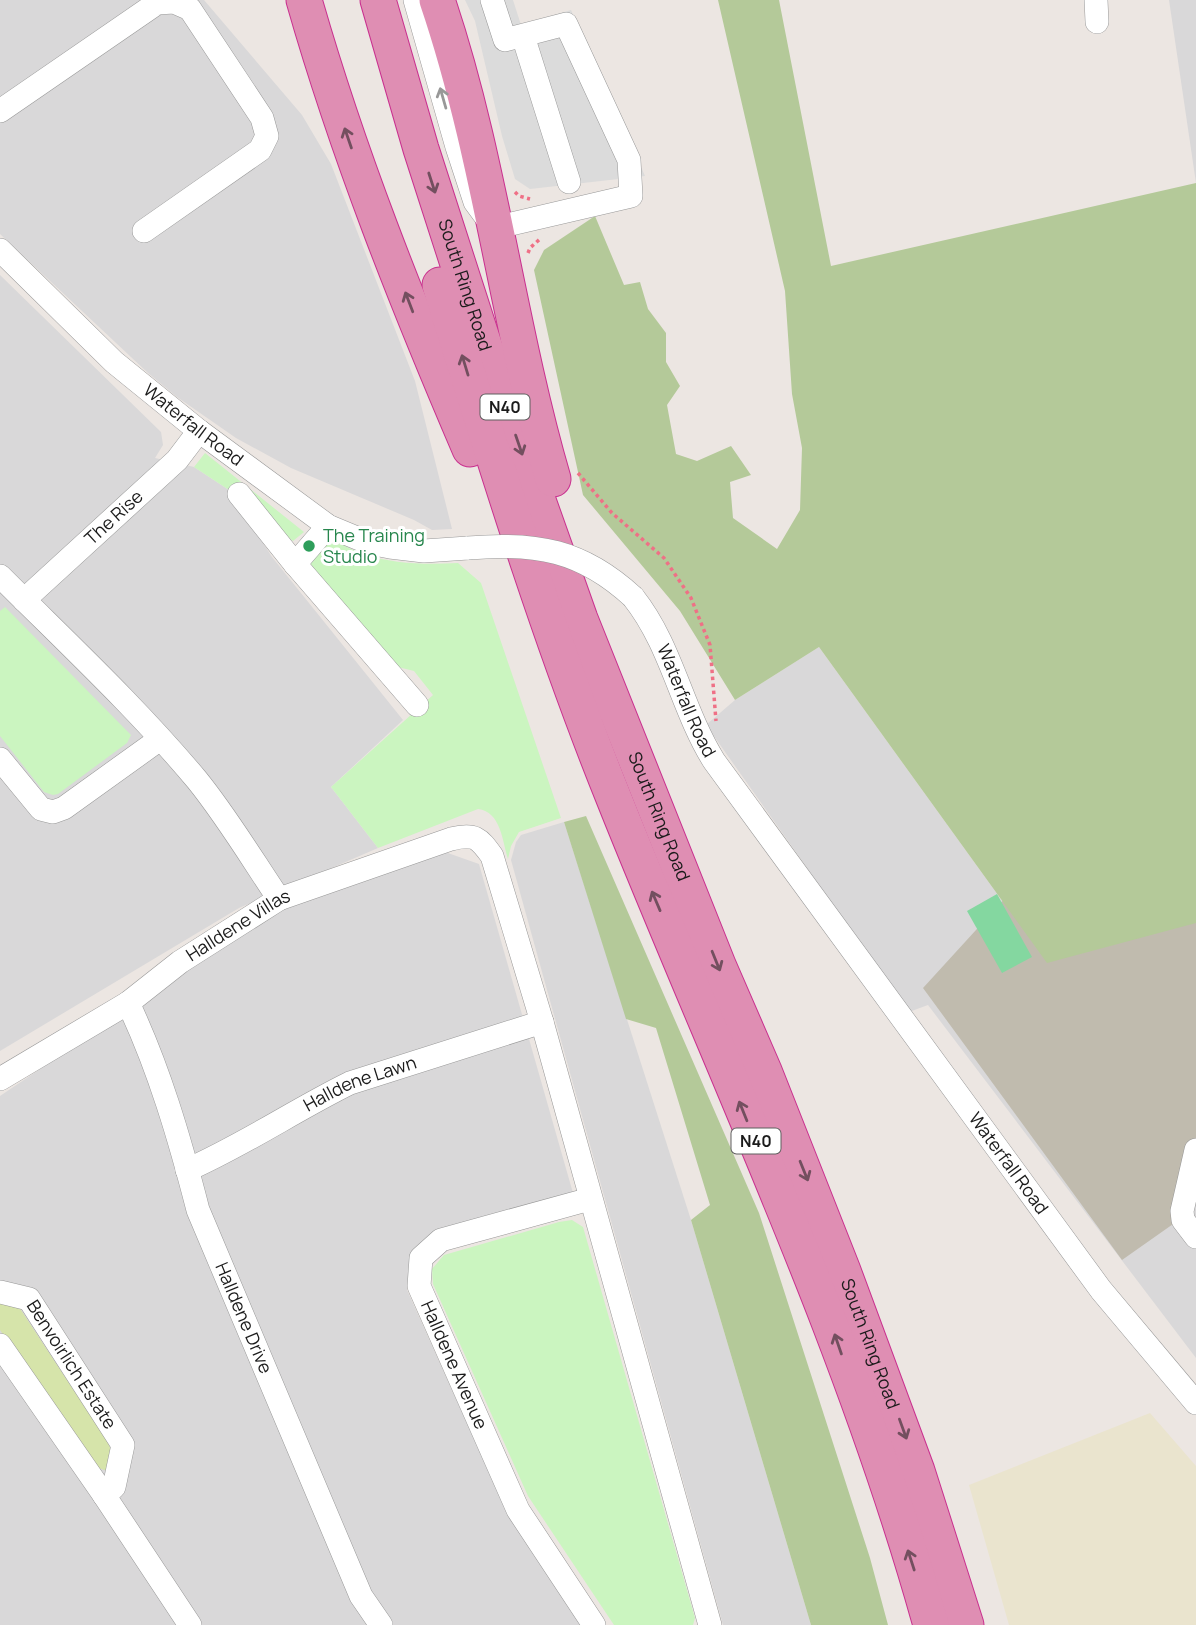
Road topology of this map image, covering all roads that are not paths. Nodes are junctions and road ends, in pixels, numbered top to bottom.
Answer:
1 (304, 0) edge
2 (354, 0) edge
3 (378, 0) edge
4 (415, 0) edge
5 (437, 0) edge
6 (492, 0) edge
7 (523, 36) junction
8 (0, 111) edge
9 (569, 182) dead end
10 (498, 183) junction
11 (554, 213) junction
12 (494, 228) junction
13 (144, 231) dead end
14 (0, 250) edge
15 (516, 264) junction
16 (199, 431) junction
17 (239, 494) dead end
18 (328, 526) junction
19 (295, 564) junction
20 (0, 576) edge
21 (24, 600) junction
22 (562, 663) junction
23 (417, 705) dead end
24 (160, 739) junction
25 (0, 759) edge
26 (656, 806) junction
27 (279, 899) junction
28 (128, 1003) junction
29 (542, 1021) junction
30 (0, 1079) edge
31 (1196, 1150) edge
32 (187, 1170) junction
33 (590, 1199) junction
34 (1196, 1237) edge
35 (0, 1292) edge
36 (0, 1345) edge
37 (1196, 1403) edge
38 (104, 1495) junction
39 (190, 1625) edge
40 (382, 1625) edge
41 (594, 1625) edge
42 (710, 1625) edge
43 (931, 1625) edge
44 (966, 1625) edge

22 -> 1 highway
22 -> 2 highway, South Ring Road / N40
3 -> 26 highway, South Ring Road / N40
12 -> 4 street
5 - 10 highway
6 - 7 street
7 - 9 street
7 - 11 street
8 - 13 street
10 - 11 street
10 - 12 highway
11 - 12 street
11 - 15 street
12 - 15 highway
14 - 16 street, Waterfall Road
15 - 26 highway
16 - 18 street, Waterfall Road
16 - 21 street, The Rise
17 - 19 street
18 - 19 street
18 - 37 street, Waterfall Road, bridge
19 - 23 street
20 - 21 street
21 - 24 street
43 -> 22 highway, South Ring Road / N40
24 - 25 street
24 - 27 street
26 -> 44 highway, South Ring Road / N40
27 - 28 street, Halldene Villas
27 - 29 street, Halldene Villas
28 - 30 street, Halldene Villas
28 - 32 street, Halldene Drive
29 - 32 street, Halldene Lawn
29 - 33 street
31 - 34 street
32 - 40 street, Halldene Drive
33 - 41 street, Halldene Avenue
33 - 42 street
35 - 38 street, Benvoirlich Estate
36 - 38 street
38 - 39 street

